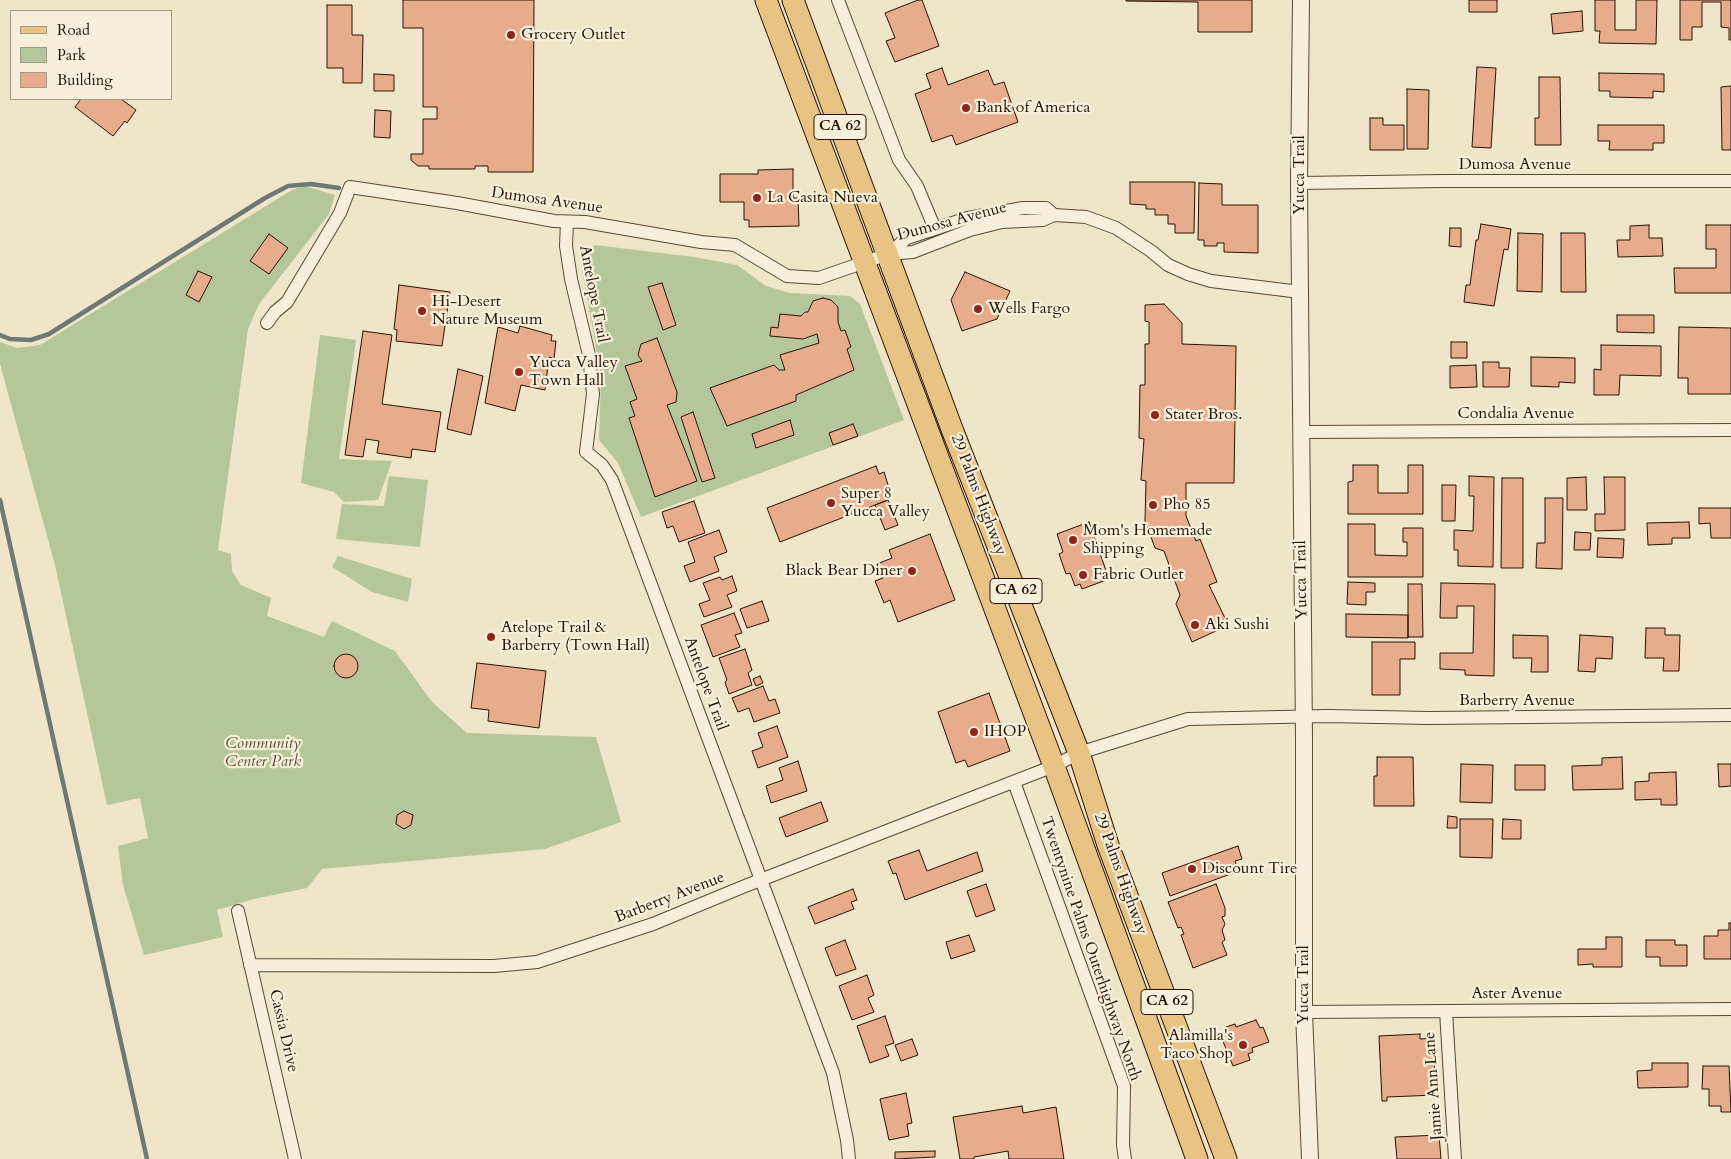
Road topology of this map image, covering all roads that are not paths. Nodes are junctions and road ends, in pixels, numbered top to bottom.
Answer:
1 (766, 0) edge
2 (793, 0) edge
3 (838, 0) edge
4 (1301, 0) edge
5 (1731, 181) edge
6 (1299, 183) junction
7 (1054, 215) junction
8 (567, 222) junction
9 (935, 229) junction
10 (888, 254) junction
11 (866, 262) junction
12 (1300, 292) junction
13 (267, 323) dead end
14 (1731, 430) edge
15 (1300, 432) junction
16 (1731, 716) edge
17 (1303, 717) junction
18 (1079, 753) junction
19 (1054, 766) junction
20 (1014, 782) junction
21 (761, 881) junction
22 (238, 911) dead end
23 (250, 965) junction
24 (1731, 1009) edge
25 (1446, 1011) junction
26 (1304, 1012) junction
27 (295, 1159) edge
28 (849, 1159) edge
29 (1125, 1159) edge
30 (1197, 1159) edge
31 (1226, 1159) edge
32 (1310, 1159) edge
33 (1455, 1159) edge

1 - 11 main road, 29 Palms Highway / CA 62
2 - 10 main road, 29 Palms Highway / CA 62
3 - 9 street
4 - 6 street, Yucca Trail
5 - 6 street, Dumosa Avenue
6 - 12 street, Yucca Trail
7 - 9 street, Dumosa Avenue
7 - 10 street, Dumosa Avenue
7 - 12 street, Dumosa Avenue
8 - 11 street, Dumosa Avenue
8 - 13 street, Dumosa Avenue
8 - 21 street, Antelope Trail
9 - 10 street, Dumosa Avenue
10 - 11 street, Dumosa Avenue
10 - 18 main road, 29 Palms Highway / CA 62
11 - 19 main road, 29 Palms Highway / CA 62
12 - 15 street, Yucca Trail
14 - 15 street, Condalia Avenue
15 - 17 street, Yucca Trail
16 - 17 street, Barberry Avenue
17 - 18 street, Barberry Avenue
17 - 26 street, Yucca Trail
18 - 19 street, Barberry Avenue
18 - 31 main road, 29 Palms Highway / CA 62
19 - 20 street, Barberry Avenue
19 - 30 main road, 29 Palms Highway / CA 62
20 - 21 street, Barberry Avenue
20 - 29 street, Twentynine Palms Outerhighway North
21 - 23 street, Barberry Avenue
21 - 28 street, Antelope Trail
22 - 23 street, Cassia Drive
23 - 27 street, Cassia Drive
24 - 25 street, Aster Avenue
25 - 26 street, Aster Avenue
25 - 33 street, Jamie Ann Lane
26 - 32 street, Yucca Trail

